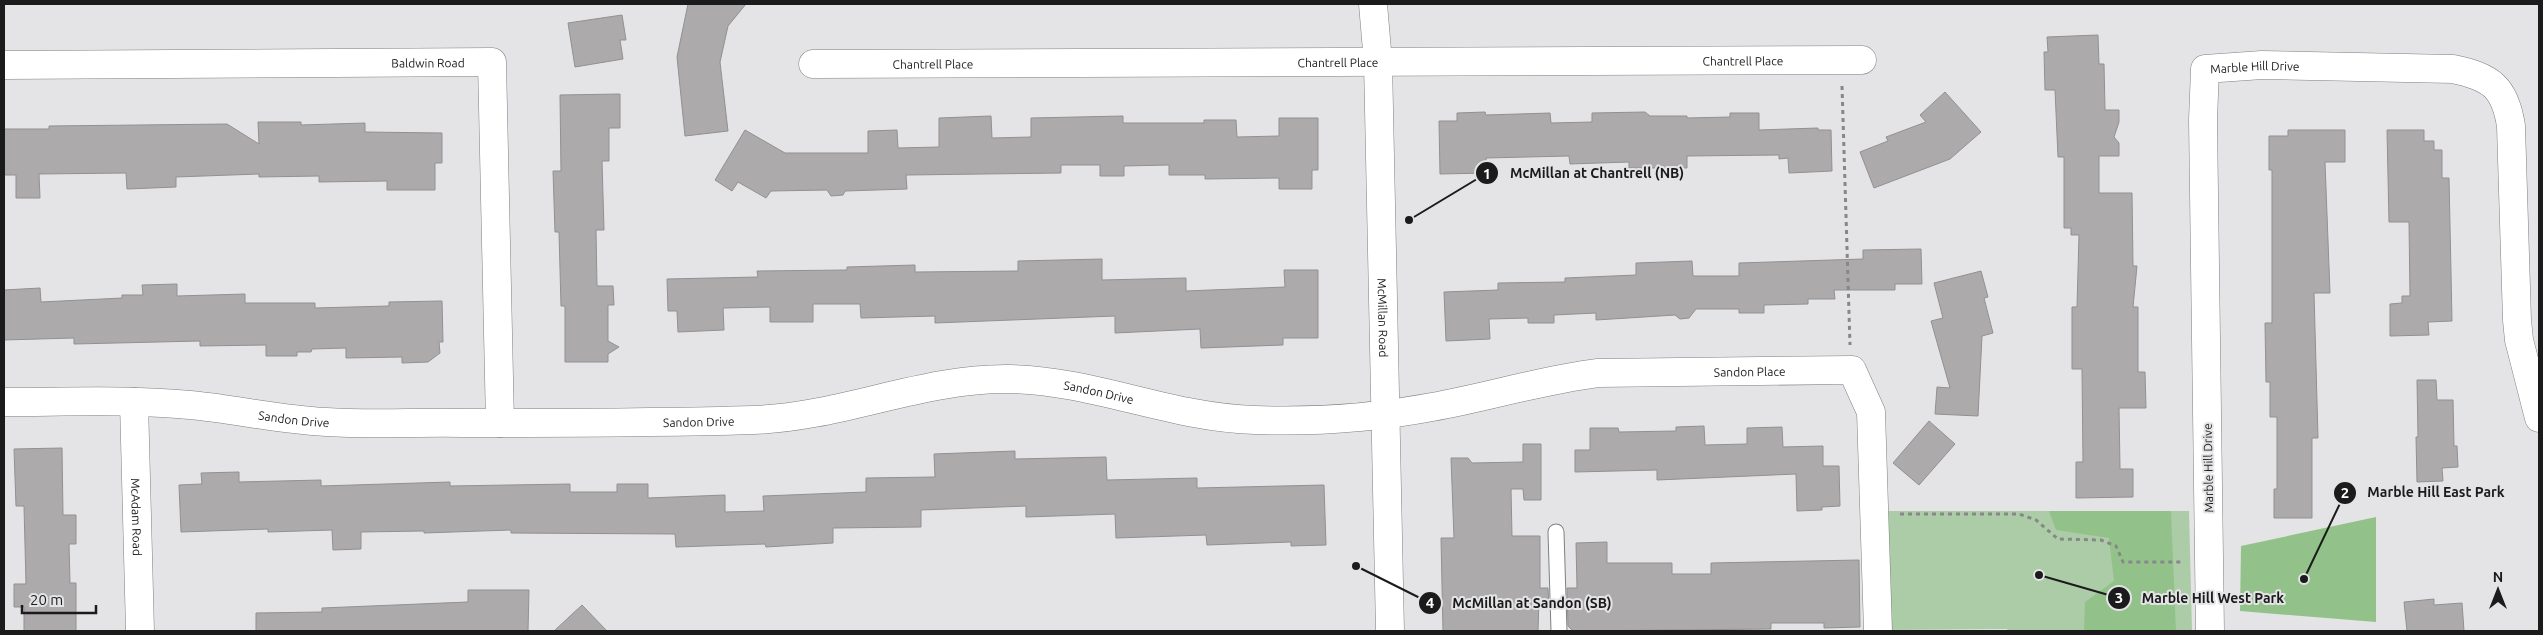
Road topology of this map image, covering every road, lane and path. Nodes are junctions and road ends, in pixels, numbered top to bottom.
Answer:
1 (1373, 4) edge
2 (1852, 60) joint
3 (1378, 62) junction
4 (813, 64) dead end
5 (4, 65) edge
6 (1852, 370) junction
7 (4, 402) edge
8 (134, 402) junction
9 (1387, 414) junction
10 (2539, 418) edge
11 (500, 423) junction
12 (1876, 519) junction
13 (1556, 532) dead end
14 (2209, 561) junction
15 (140, 631) edge
16 (1390, 631) edge
17 (1559, 631) edge
18 (1878, 631) edge
19 (2210, 631) edge

1 - 3 street, McMillan Road
2 - 3 street, Chantrell Place
2 - 6 path
3 - 4 street, Chantrell Place
3 - 9 street, McMillan Road
5 - 11 street, Baldwin Road
6 - 9 street, Sandon Place
6 - 12 street
7 - 8 street, Sandon Drive
8 - 11 street, Sandon Drive
8 - 15 street, McAdam Road
9 - 11 street, Sandon Drive
9 - 16 street, McMillan Road
10 - 14 street, Marble Hill Drive
12 - 14 path
12 - 18 street
13 - 17 lane
14 - 19 street, Marble Hill Drive

